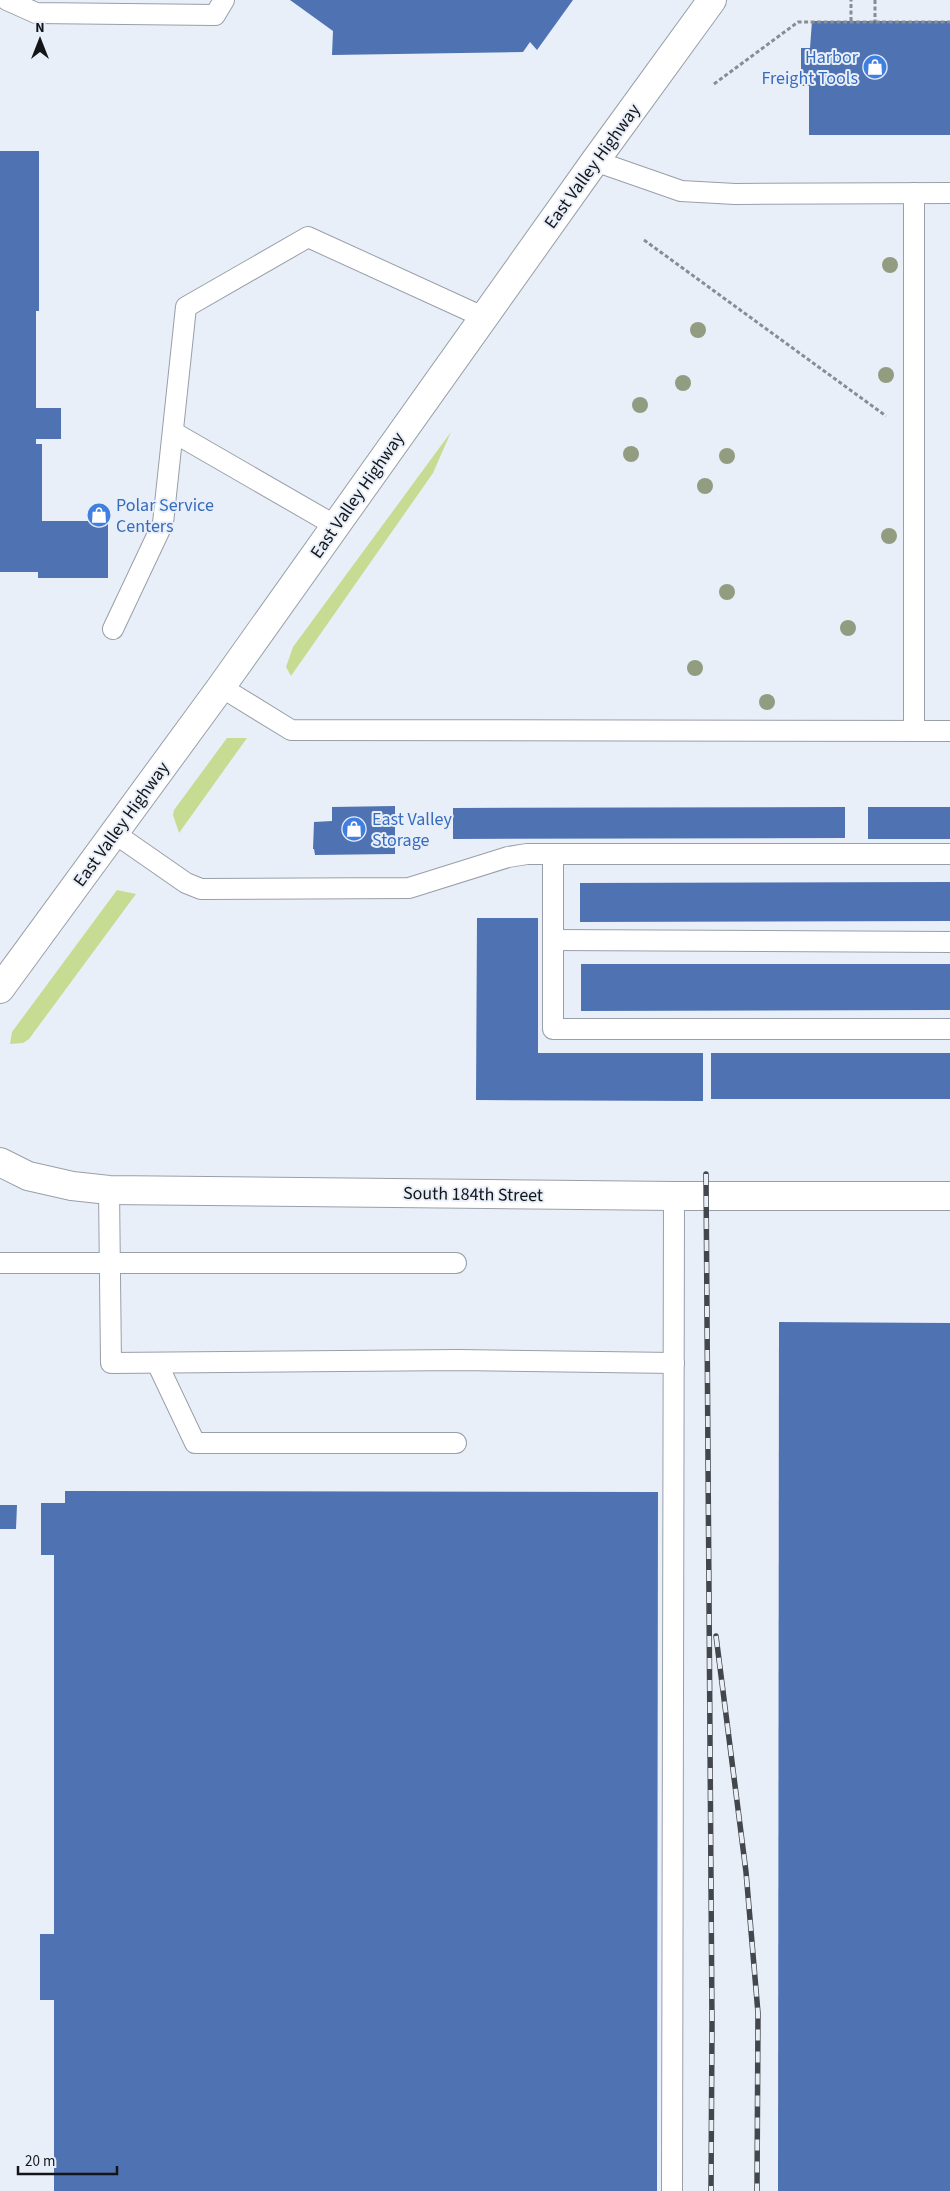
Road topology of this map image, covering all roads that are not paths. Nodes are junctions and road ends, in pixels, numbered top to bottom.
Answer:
1 (7, 0) edge
2 (224, 0) edge
3 (712, 0) edge
4 (595, 161) junction
5 (914, 193) junction
6 (950, 193) edge
7 (483, 318) junction
8 (172, 432) junction
9 (336, 526) junction
10 (112, 629) dead end
11 (221, 687) junction
12 (914, 731) junction
13 (950, 731) edge
14 (114, 833) junction
15 (553, 854) junction
16 (950, 854) edge
17 (553, 940) junction
18 (950, 942) edge
19 (0, 989) edge
20 (950, 1029) edge
21 (0, 1162) edge
22 (109, 1190) junction
23 (674, 1196) junction
24 (950, 1196) edge
25 (0, 1263) edge
26 (110, 1263) junction
27 (456, 1263) dead end
28 (157, 1362) junction
29 (674, 1362) junction
30 (456, 1443) dead end
31 (672, 2191) edge

1 - 2 lane
3 - 4 main road, East Valley Highway
4 - 5 lane
4 - 7 main road, East Valley Highway
5 - 6 lane
5 - 12 lane
7 - 8 lane
7 - 9 main road, East Valley Highway
8 - 9 lane
8 - 10 lane
9 - 11 main road, East Valley Highway
11 - 12 lane
11 - 14 main road, East Valley Highway
12 - 13 lane
14 - 15 lane
14 - 19 main road, East Valley Highway
15 - 16 lane
15 - 17 lane
17 - 18 lane
17 - 20 lane
21 - 22 main road, South 184th Street
22 - 23 main road, South 184th Street
22 - 26 lane
23 - 24 main road, South 184th Street
23 - 29 lane
25 - 26 lane
26 - 27 lane
26 - 28 lane
28 - 29 lane
28 - 30 lane
29 - 31 lane

